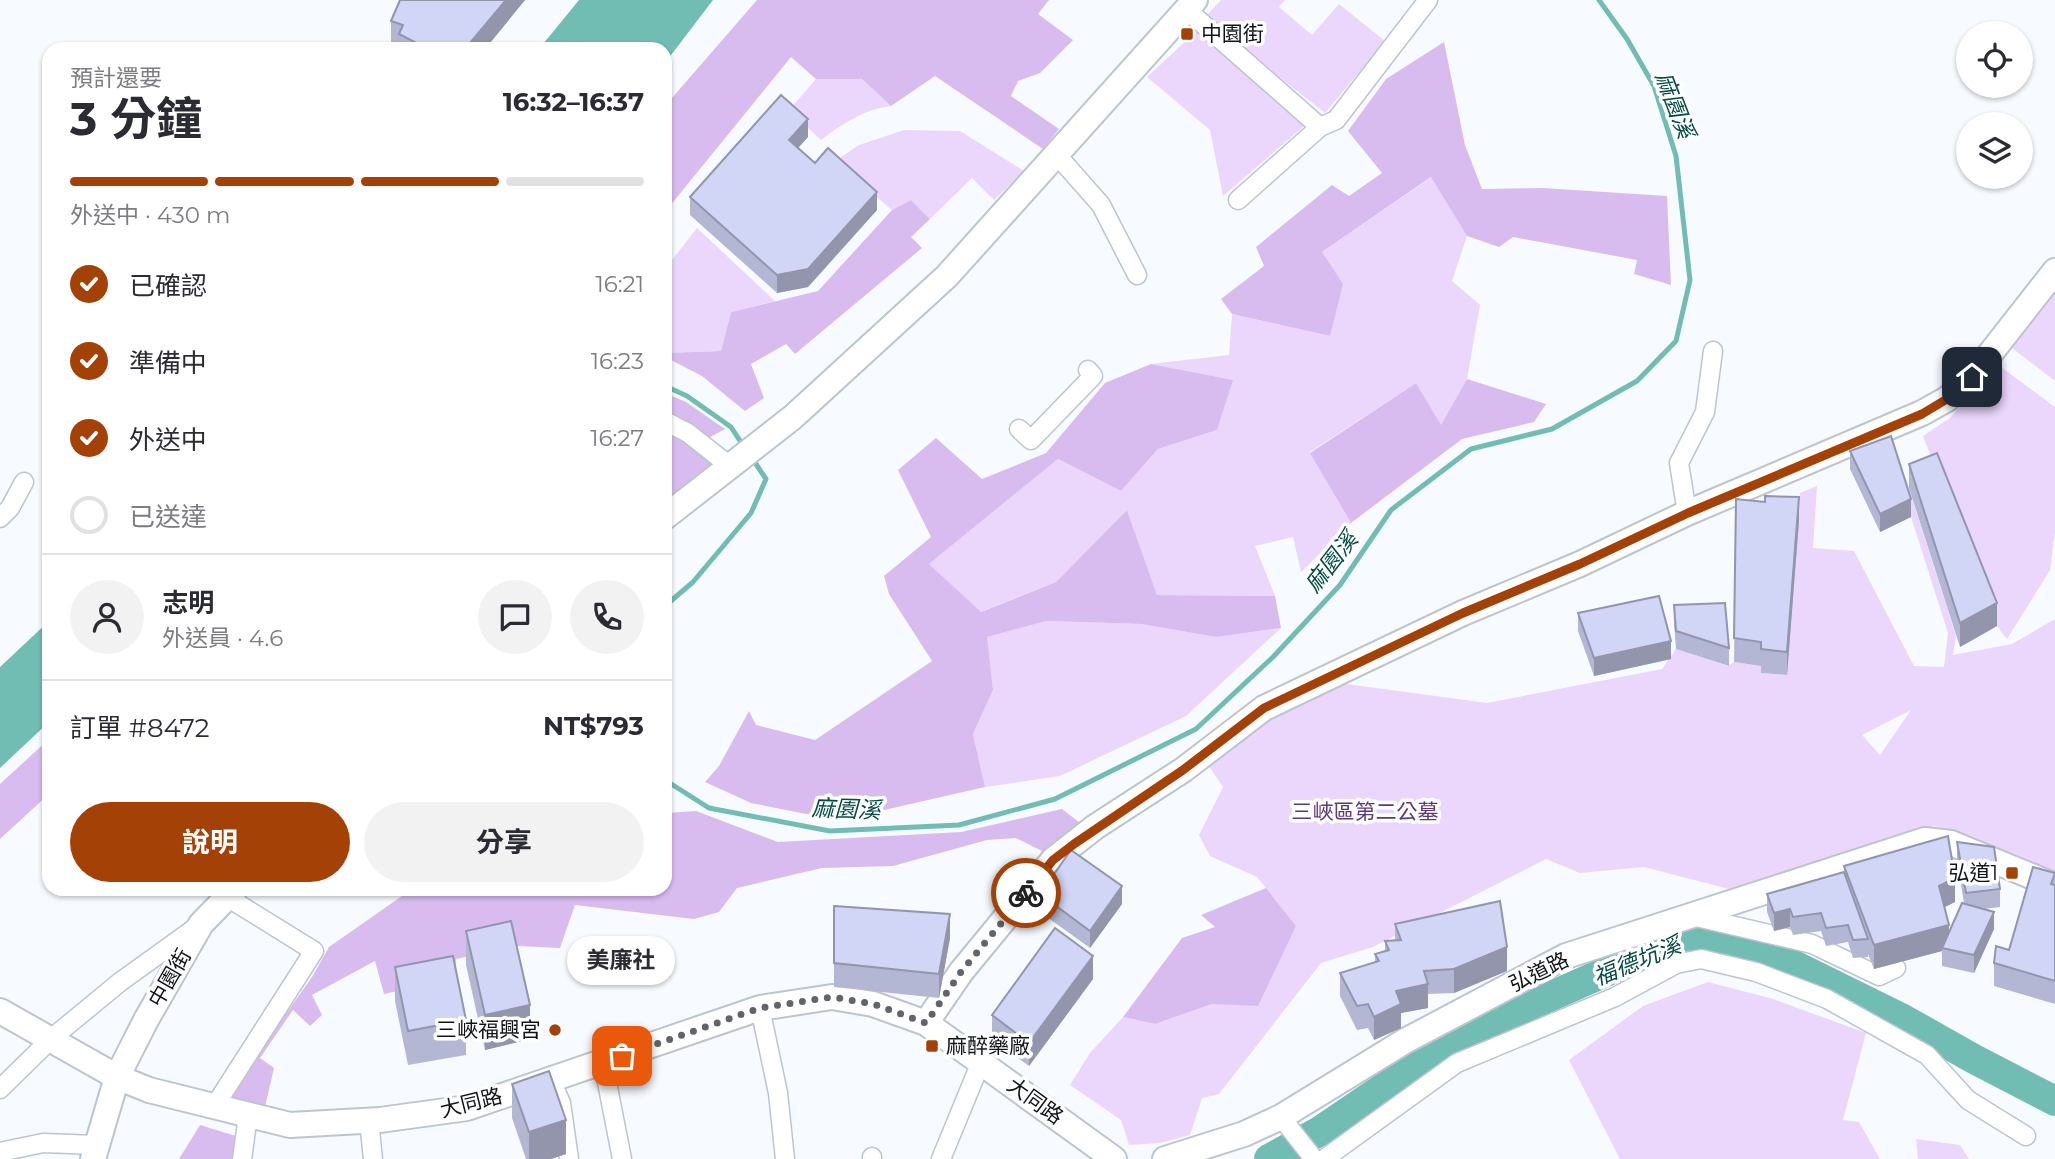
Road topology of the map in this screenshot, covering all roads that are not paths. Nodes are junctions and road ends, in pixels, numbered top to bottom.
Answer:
1 (1427, 0) edge
2 (1191, 5) edge
3 (1320, 127) junction
4 (1056, 155) junction
5 (1238, 200) dead end
6 (2055, 271) edge
7 (1137, 275) dead end
8 (1713, 351) dead end
9 (1088, 370) dead end
10 (672, 425) edge
11 (1019, 429) dead end
12 (731, 467) junction
13 (24, 482) dead end
14 (672, 512) edge
15 (1688, 513) junction
16 (0, 517) edge
17 (2055, 886) edge
18 (228, 896) edge
19 (235, 896) edge
20 (1692, 916) junction
21 (201, 924) junction
22 (1896, 968) dead end
23 (760, 1008) junction
24 (0, 1011) edge
25 (926, 1023) junction
26 (52, 1038) junction
27 (604, 1062) junction
28 (981, 1062) junction
29 (117, 1077) junction
30 (551, 1080) junction
31 (0, 1088) edge
32 (214, 1108) junction
33 (248, 1116) junction
34 (369, 1120) junction
35 (1286, 1123) junction
36 (2026, 1136) dead end
37 (0, 1152) edge
38 (95, 1152) edge
39 (1316, 1157) edge
40 (242, 1159) edge
41 (373, 1159) edge
42 (569, 1159) edge
43 (622, 1159) edge
44 (785, 1159) edge
45 (941, 1159) edge
46 (1114, 1159) edge
47 (1165, 1159) edge

1 - 3 street
2 - 3 street
2 - 4 street
3 - 5 street
4 - 7 street
4 - 12 street
6 - 15 street
8 - 15 street
9 - 11 street
10 - 12 street
12 - 14 street
13 - 16 street
15 - 25 street
17 - 20 street, 弘道路
18 - 21 street, 中園街
19 - 32 street
20 - 22 street
20 - 35 street, 弘道路
21 - 26 street
21 - 29 street, 中園街
23 - 25 street, 大同路
23 - 27 street, 大同路
23 - 44 street
24 - 26 street, 大同路
25 - 28 street, 大同路
26 - 29 street, 大同路
26 - 31 street
27 - 30 street, 大同路
27 - 43 street
28 - 45 street
28 - 46 street, 大同路
29 - 32 street, 大同路
29 - 38 street, 中園街
30 - 34 street, 大同路
30 - 42 street
32 - 33 street, 大同路
33 - 34 street, 大同路
33 - 40 street
34 - 41 street
35 - 39 street
35 - 47 street, 弘道路
36 - 39 street
37 - 38 street

